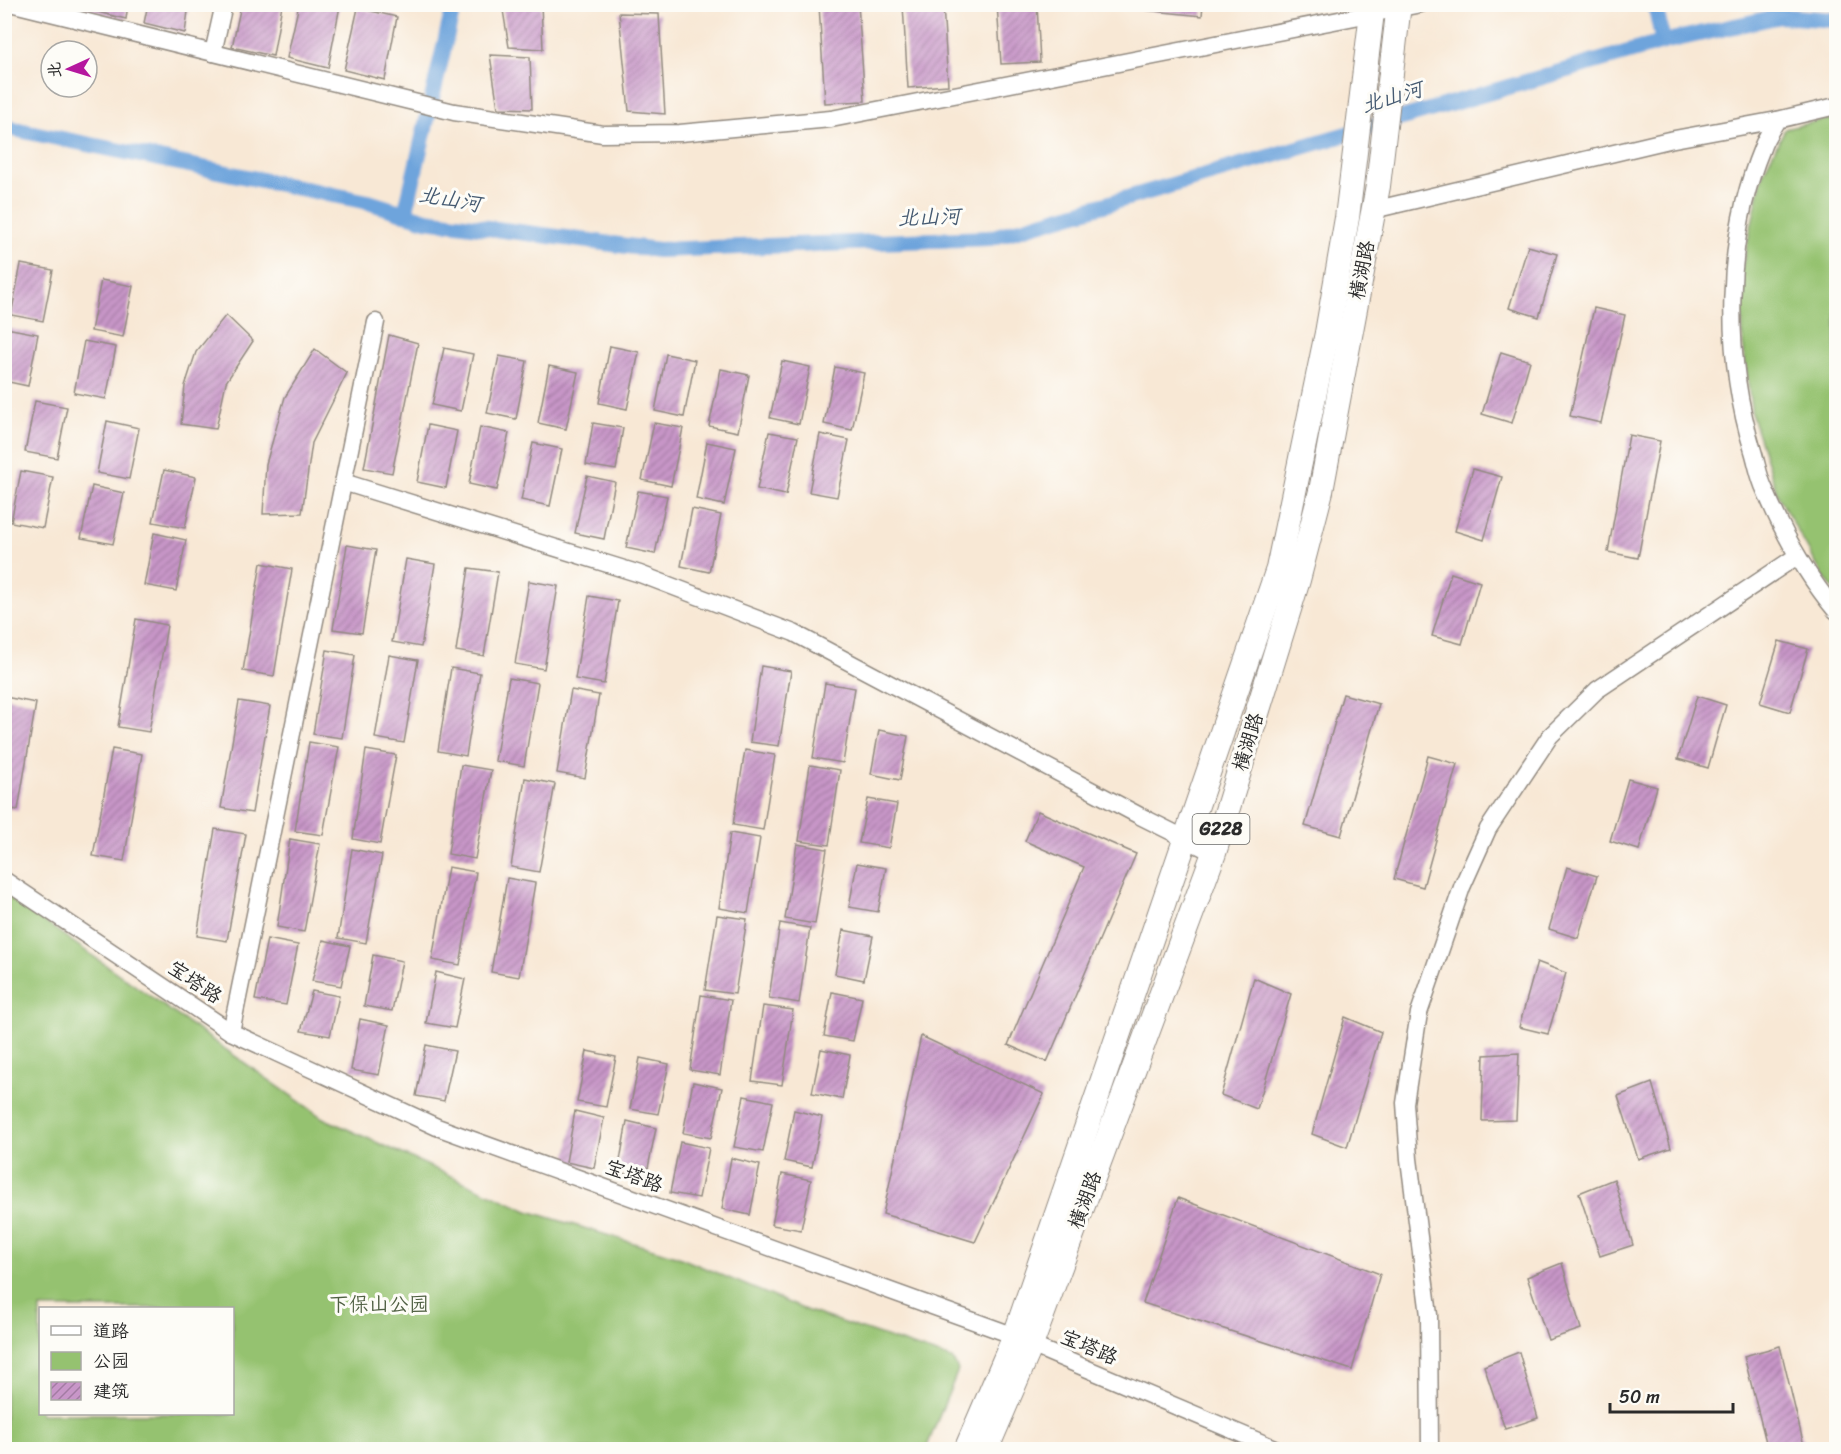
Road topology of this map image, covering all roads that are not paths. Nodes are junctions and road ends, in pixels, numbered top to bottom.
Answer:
1 (14, 4) edge
2 (224, 4) edge
3 (1406, 6) edge
4 (1373, 9) edge
5 (213, 53) junction
6 (1836, 106) edge
7 (1777, 120) junction
8 (1373, 210) junction
9 (376, 322) dead end
10 (343, 482) junction
11 (1797, 556) junction
12 (1836, 610) edge
13 (1186, 839) junction
14 (1214, 853) junction
15 (4, 880) edge
16 (231, 1032) junction
17 (1023, 1341) junction
18 (966, 1449) edge
19 (986, 1449) edge
20 (1279, 1449) edge
21 (1430, 1449) edge

1 - 5 street
2 - 5 street
3 - 4 street
3 - 8 highway, 横湖路 / G228
4 - 5 street
4 - 13 highway, 横湖路 / G228
6 - 7 street
7 - 8 street
7 - 11 street
8 - 14 highway, 横湖路 / G228
9 - 10 street
10 - 13 street
10 - 16 street
11 - 12 street
11 - 21 street
13 - 14 street
13 - 17 highway, 横湖路 / G228
14 - 17 highway, 横湖路 / G228
15 - 16 street, 宝塔路
16 - 17 street, 宝塔路
17 - 18 highway, 横湖路 / G228
17 - 19 highway, 横湖路 / G228
17 - 20 street, 宝塔路

